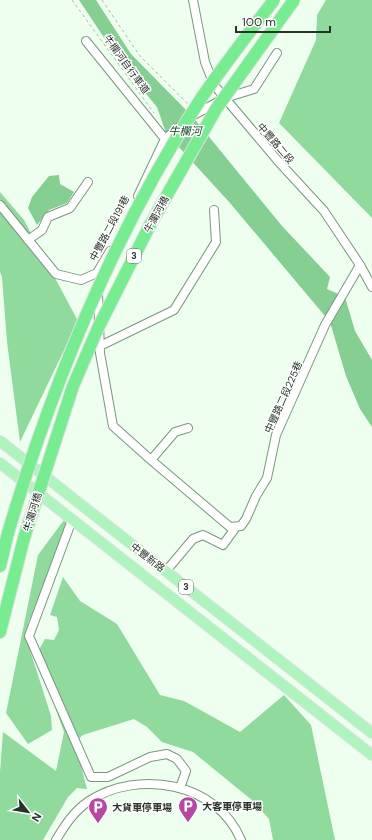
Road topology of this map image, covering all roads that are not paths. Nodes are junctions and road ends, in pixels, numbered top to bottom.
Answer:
1 (192, 0) edge
2 (274, 0) edge
3 (294, 0) edge
4 (86, 41) dead end
5 (277, 53) dead end
6 (225, 98) junction
7 (167, 137) junction
8 (88, 182) dead end
9 (0, 205) edge
10 (214, 210) dead end
11 (28, 240) junction
12 (360, 265) junction
13 (97, 273) junction
14 (372, 287) edge
15 (100, 346) junction
16 (188, 428) dead end
17 (0, 441) edge
18 (151, 460) junction
19 (0, 462) edge
20 (39, 472) junction
21 (33, 488) junction
22 (72, 520) junction
23 (236, 527) junction
24 (0, 566) edge
25 (166, 571) junction
26 (0, 632) edge
27 (372, 733) edge
28 (372, 755) edge
29 (180, 788) junction
30 (56, 840) edge
31 (241, 840) edge

1 - 6 street, 中豐路二段
2 - 24 highway, 牛瀾河橋 / 3, bridge
3 - 26 highway, 牛瀾河橋 / 3, bridge
4 - 7 street
5 - 6 street
6 - 7 street, bridge
6 - 12 street, 中豐路二段
7 - 13 street, 中豐路二段191巷
8 - 11 street
9 - 11 street, 中豐路二段191巷
10 - 15 street
11 - 13 street, 中豐路二段191巷
12 - 14 street, 中豐路二段
12 - 23 street, 中豐路二段225巷
13 - 15 street
15 - 18 street
16 - 18 street
17 - 20 main road, 中豐新路 / 3
18 - 23 street
19 - 21 main road, 中豐新路 / 3
20 - 21 main road
20 - 25 main road, 中豐新路 / 3
21 - 22 main road, 中豐新路 / 3
22 - 28 main road, 中豐新路 / 3
22 - 29 street
23 - 25 street, 中豐路二段225巷
25 - 27 main road, 中豐新路 / 3
29 - 30 street
29 - 31 street

